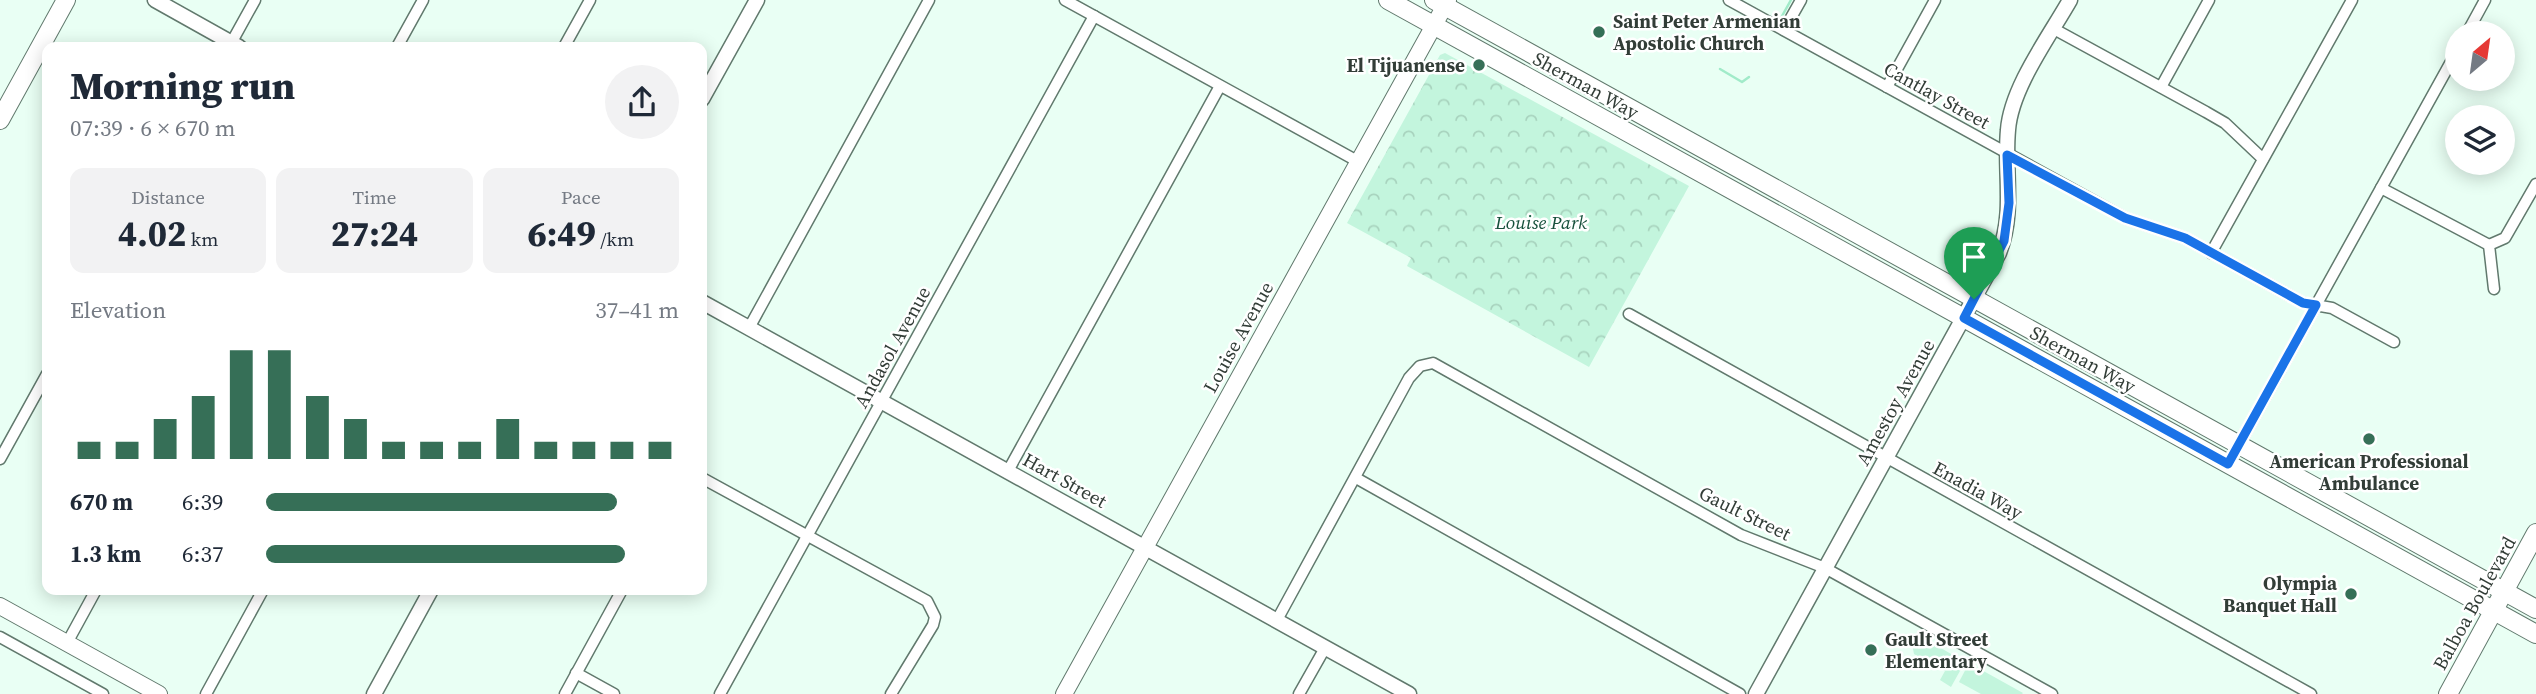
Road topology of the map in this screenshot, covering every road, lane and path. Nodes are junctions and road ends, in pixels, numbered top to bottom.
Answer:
1 (66, 0) edge
2 (155, 0) edge
3 (255, 0) edge
4 (423, 0) edge
5 (590, 0) edge
6 (757, 0) edge
7 (929, 0) edge
8 (1065, 0) edge
9 (1388, 0) edge
10 (1729, 0) edge
11 (1801, 0) edge
12 (1935, 0) edge
13 (2070, 0) edge
14 (2209, 0) edge
15 (2351, 0) edge
16 (2485, 0) edge
17 (1442, 2) edge
18 (1094, 16) junction
19 (2473, 21) edge
20 (1434, 25) junction
21 (2054, 29) junction
22 (1784, 30) junction
23 (43, 42) edge
24 (226, 42) edge
25 (235, 42) edge
26 (400, 42) edge
27 (567, 42) edge
28 (42, 44) edge
29 (2445, 73) edge
30 (1220, 86) junction
31 (1887, 87) junction
32 (2161, 87) junction
33 (707, 90) edge
34 (0, 120) edge
35 (2007, 155) junction
36 (2263, 159) junction
37 (1359, 162) junction
38 (2536, 184) edge
39 (2381, 188) junction
40 (2489, 245) junction
41 (2211, 253) junction
42 (2494, 289) dead end
43 (1974, 299) junction
44 (707, 305) edge
45 (2316, 305) junction
46 (1629, 314) dead end
47 (1964, 318) junction
48 (749, 328) junction
49 (2394, 342) dead end
50 (42, 383) edge
51 (882, 401) junction
52 (2239, 445) junction
53 (0, 459) edge
54 (1886, 459) junction
55 (2228, 464) junction
56 (1008, 471) junction
57 (1356, 478) junction
58 (707, 481) edge
59 (2536, 533) edge
60 (807, 536) junction
61 (1145, 547) junction
62 (1825, 568) junction
63 (2504, 591) junction
64 (93, 595) edge
65 (260, 595) edge
66 (428, 595) edge
67 (619, 595) edge
68 (0, 607) edge
69 (2536, 608) edge
70 (2493, 611) junction
71 (1277, 620) junction
72 (2536, 634) edge
73 (0, 637) edge
74 (67, 643) junction
75 (1325, 648) junction
76 (576, 673) junction
77 (103, 694) edge
78 (159, 694) edge
79 (206, 694) edge
80 (374, 694) edge
81 (565, 694) edge
82 (614, 694) edge
83 (720, 694) edge
84 (891, 694) edge
85 (1063, 694) edge
86 (1299, 694) edge
87 (1409, 694) edge
88 (1740, 694) edge
89 (1756, 694) edge
90 (2052, 694) edge
91 (2311, 694) edge
92 (2448, 694) edge

1 - 23 main road
2 - 24 street
3 - 25 street
4 - 26 street
5 - 27 street
6 - 33 street
7 - 48 street
8 - 18 street
9 - 20 main road, Sherman Way
10 - 22 street, Cantlay Street
11 - 22 street
12 - 31 street
13 - 21 street, Amestoy Avenue
14 - 32 street
15 - 36 street
16 - 19 street
17 - 20 main road, Louise Avenue
17 - 43 main road, Sherman Way
18 - 30 street
18 - 51 street, Andasol Avenue
20 - 37 main road, Louise Avenue
20 - 47 main road, Sherman Way
21 - 32 street
21 - 35 street, Amestoy Avenue
22 - 31 street, Cantlay Street
28 - 34 main road
29 - 39 street
30 - 37 street
30 - 56 street
31 - 35 street, Cantlay Street
32 - 36 street
35 - 41 street, Cantlay Street
35 - 43 street, Amestoy Avenue
36 - 41 street
37 - 61 main road, Louise Avenue
38 - 40 street
39 - 40 street
39 - 45 street
40 - 42 street
41 - 45 street, Cantlay Street
43 - 47 street, Amestoy Avenue
43 - 52 main road, Sherman Way
44 - 48 street, Hart Street
45 - 49 street, Cantlay Street
45 - 52 street
46 - 54 street, Enadia Way
47 - 54 street, Amestoy Avenue
47 - 55 main road, Sherman Way
48 - 51 street, Hart Street
50 - 53 street
51 - 56 street, Hart Street
51 - 60 street, Andasol Avenue
52 - 55 street
52 - 63 main road, Sherman Way
54 - 62 street, Amestoy Avenue
54 - 91 street, Enadia Way
55 - 70 main road, Sherman Way
56 - 61 street, Hart Street
57 - 62 street, Gault Street
57 - 71 street
57 - 88 street
58 - 60 street
59 - 63 main road, Balboa Boulevard
60 - 83 street, Andasol Avenue
60 - 84 street
61 - 71 street, Hart Street
61 - 85 main road, Louise Avenue
62 - 89 street, Amestoy Avenue
62 - 90 street, Gault Street
63 - 69 main road, Sherman Way
63 - 70 main road, Balboa Boulevard
64 - 74 street
65 - 79 street
66 - 80 street
67 - 76 street
68 - 74 main road
70 - 72 main road, Sherman Way
70 - 92 main road, Balboa Boulevard
71 - 75 street, Hart Street
73 - 77 street
74 - 78 main road
75 - 86 street
75 - 87 street, Hart Street
76 - 81 street
76 - 82 street

